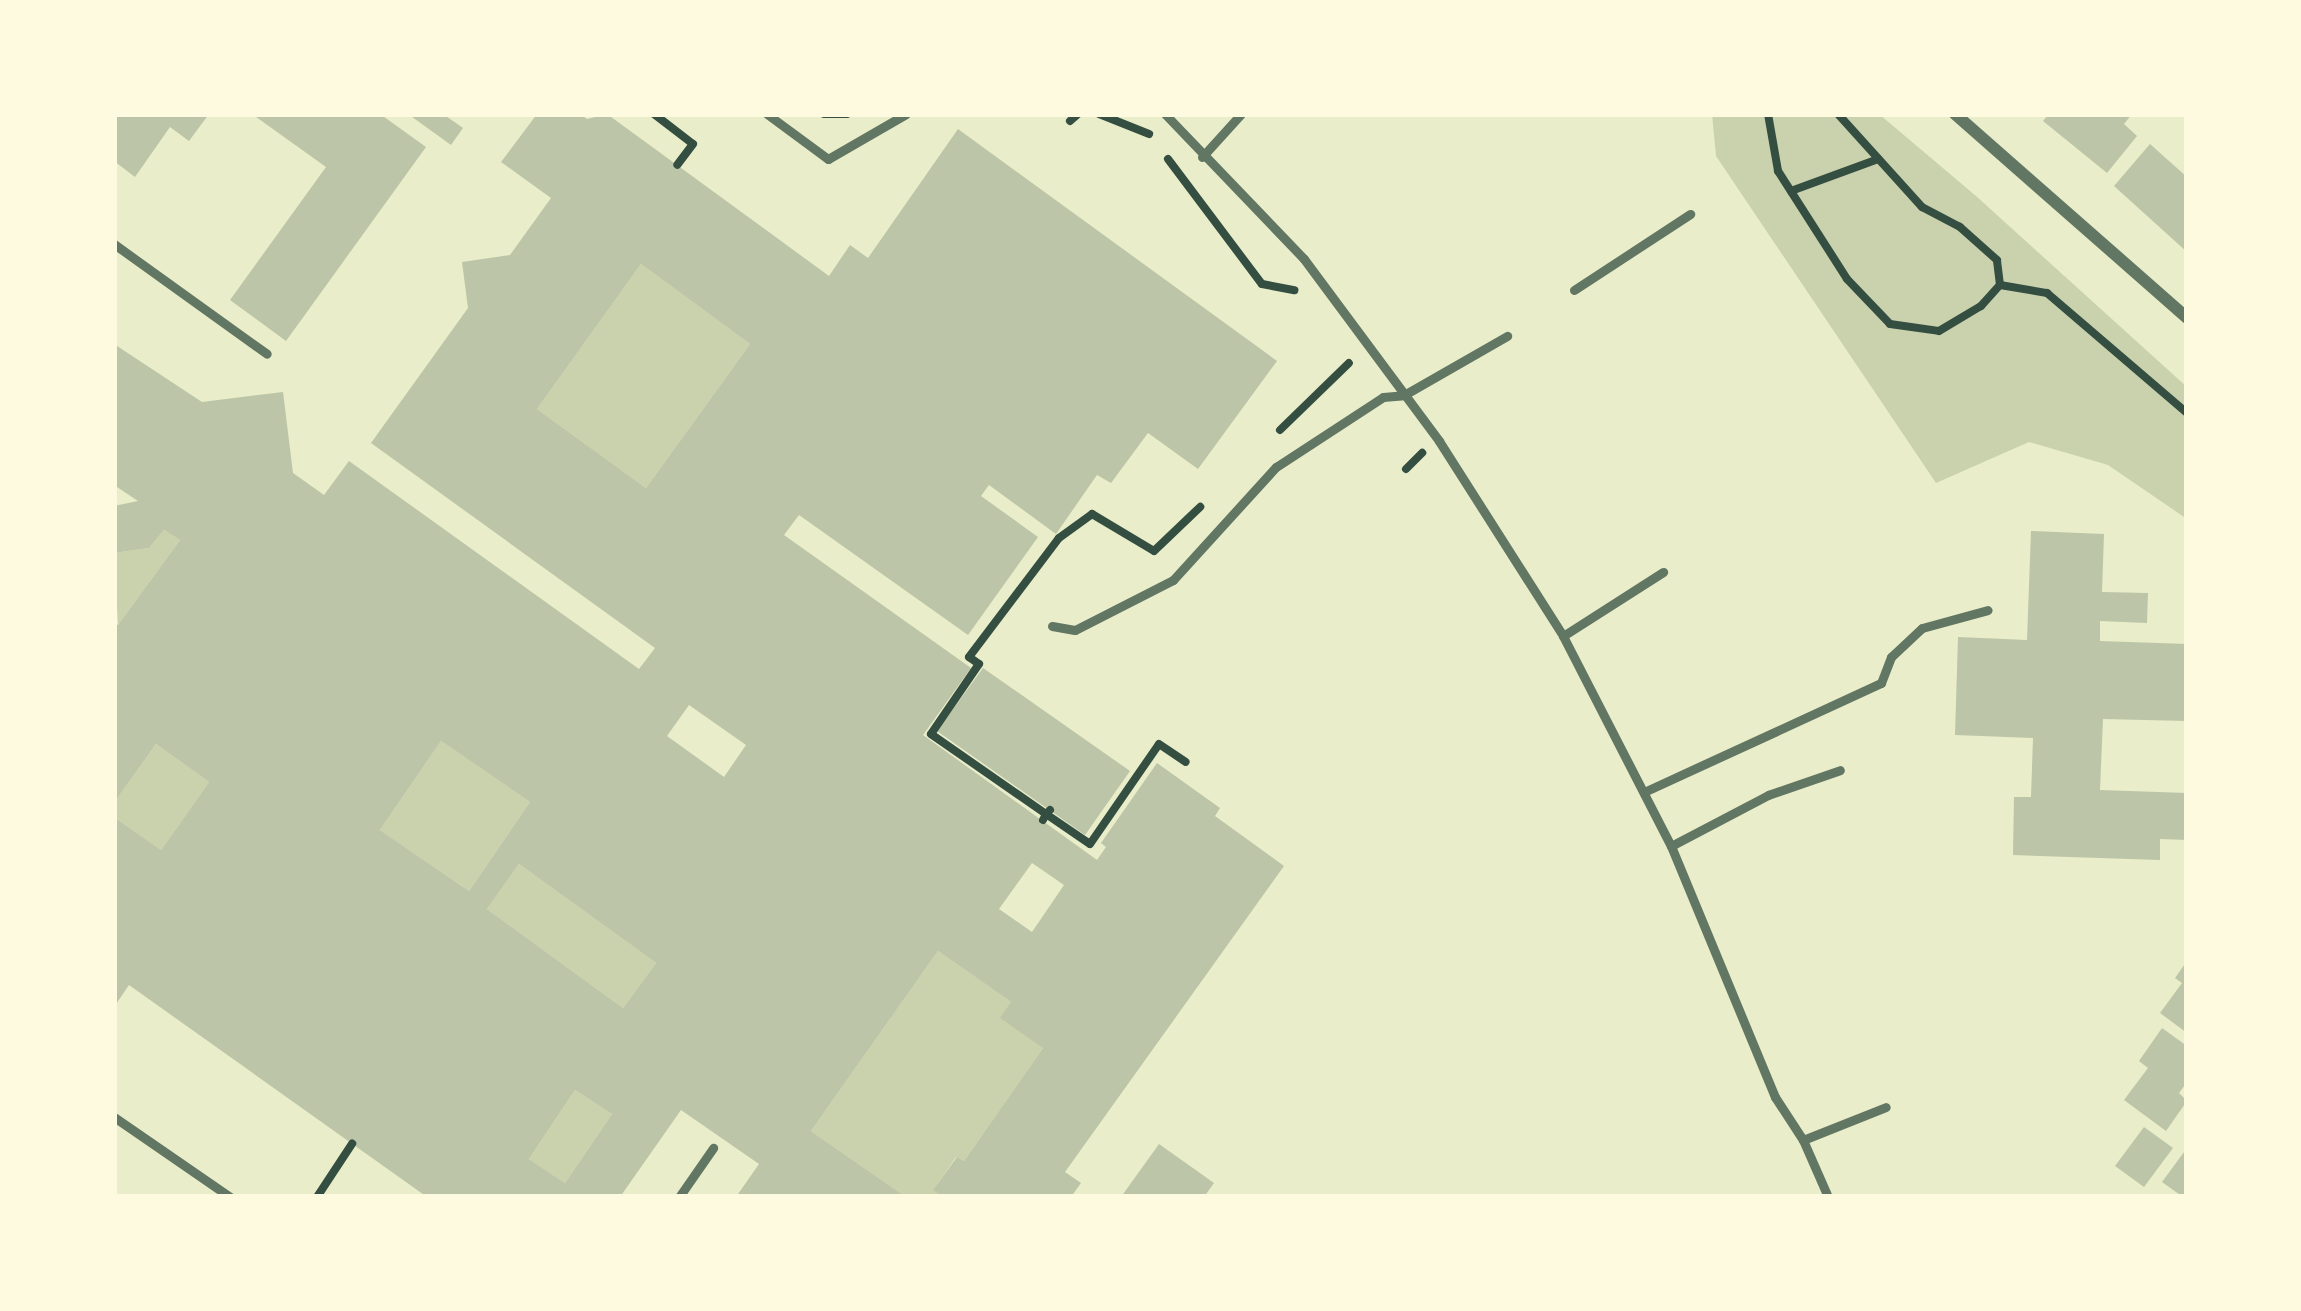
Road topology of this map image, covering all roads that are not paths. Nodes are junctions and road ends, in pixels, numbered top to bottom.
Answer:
1 (767, 114) edge
2 (906, 114) edge
3 (1165, 114) edge
4 (1240, 114) edge
5 (1955, 114) edge
6 (1202, 157) junction
7 (1690, 214) dead end
8 (114, 244) edge
9 (1574, 290) dead end
10 (2187, 318) edge
11 (1507, 336) dead end
12 (267, 354) dead end
13 (1404, 395) junction
14 (1663, 572) dead end
15 (1988, 610) dead end
16 (1052, 626) dead end
17 (1563, 636) junction
18 (1840, 770) dead end
19 (1644, 791) junction
20 (1671, 846) junction
21 (1886, 1107) dead end
22 (114, 1117) edge
23 (1803, 1140) junction
24 (713, 1148) dead end
25 (230, 1197) edge
26 (679, 1197) edge
27 (1828, 1197) edge

1 - 2 lane
3 - 6 lane
4 - 6 lane
5 - 10 street
6 - 13 lane
7 - 9 lane
8 - 12 lane
11 - 13 lane
13 - 16 lane
13 - 17 lane
14 - 17 lane
15 - 19 lane
17 - 19 lane
18 - 20 lane
19 - 20 lane
20 - 23 lane
21 - 23 lane
22 - 25 lane
23 - 27 lane
24 - 26 lane

